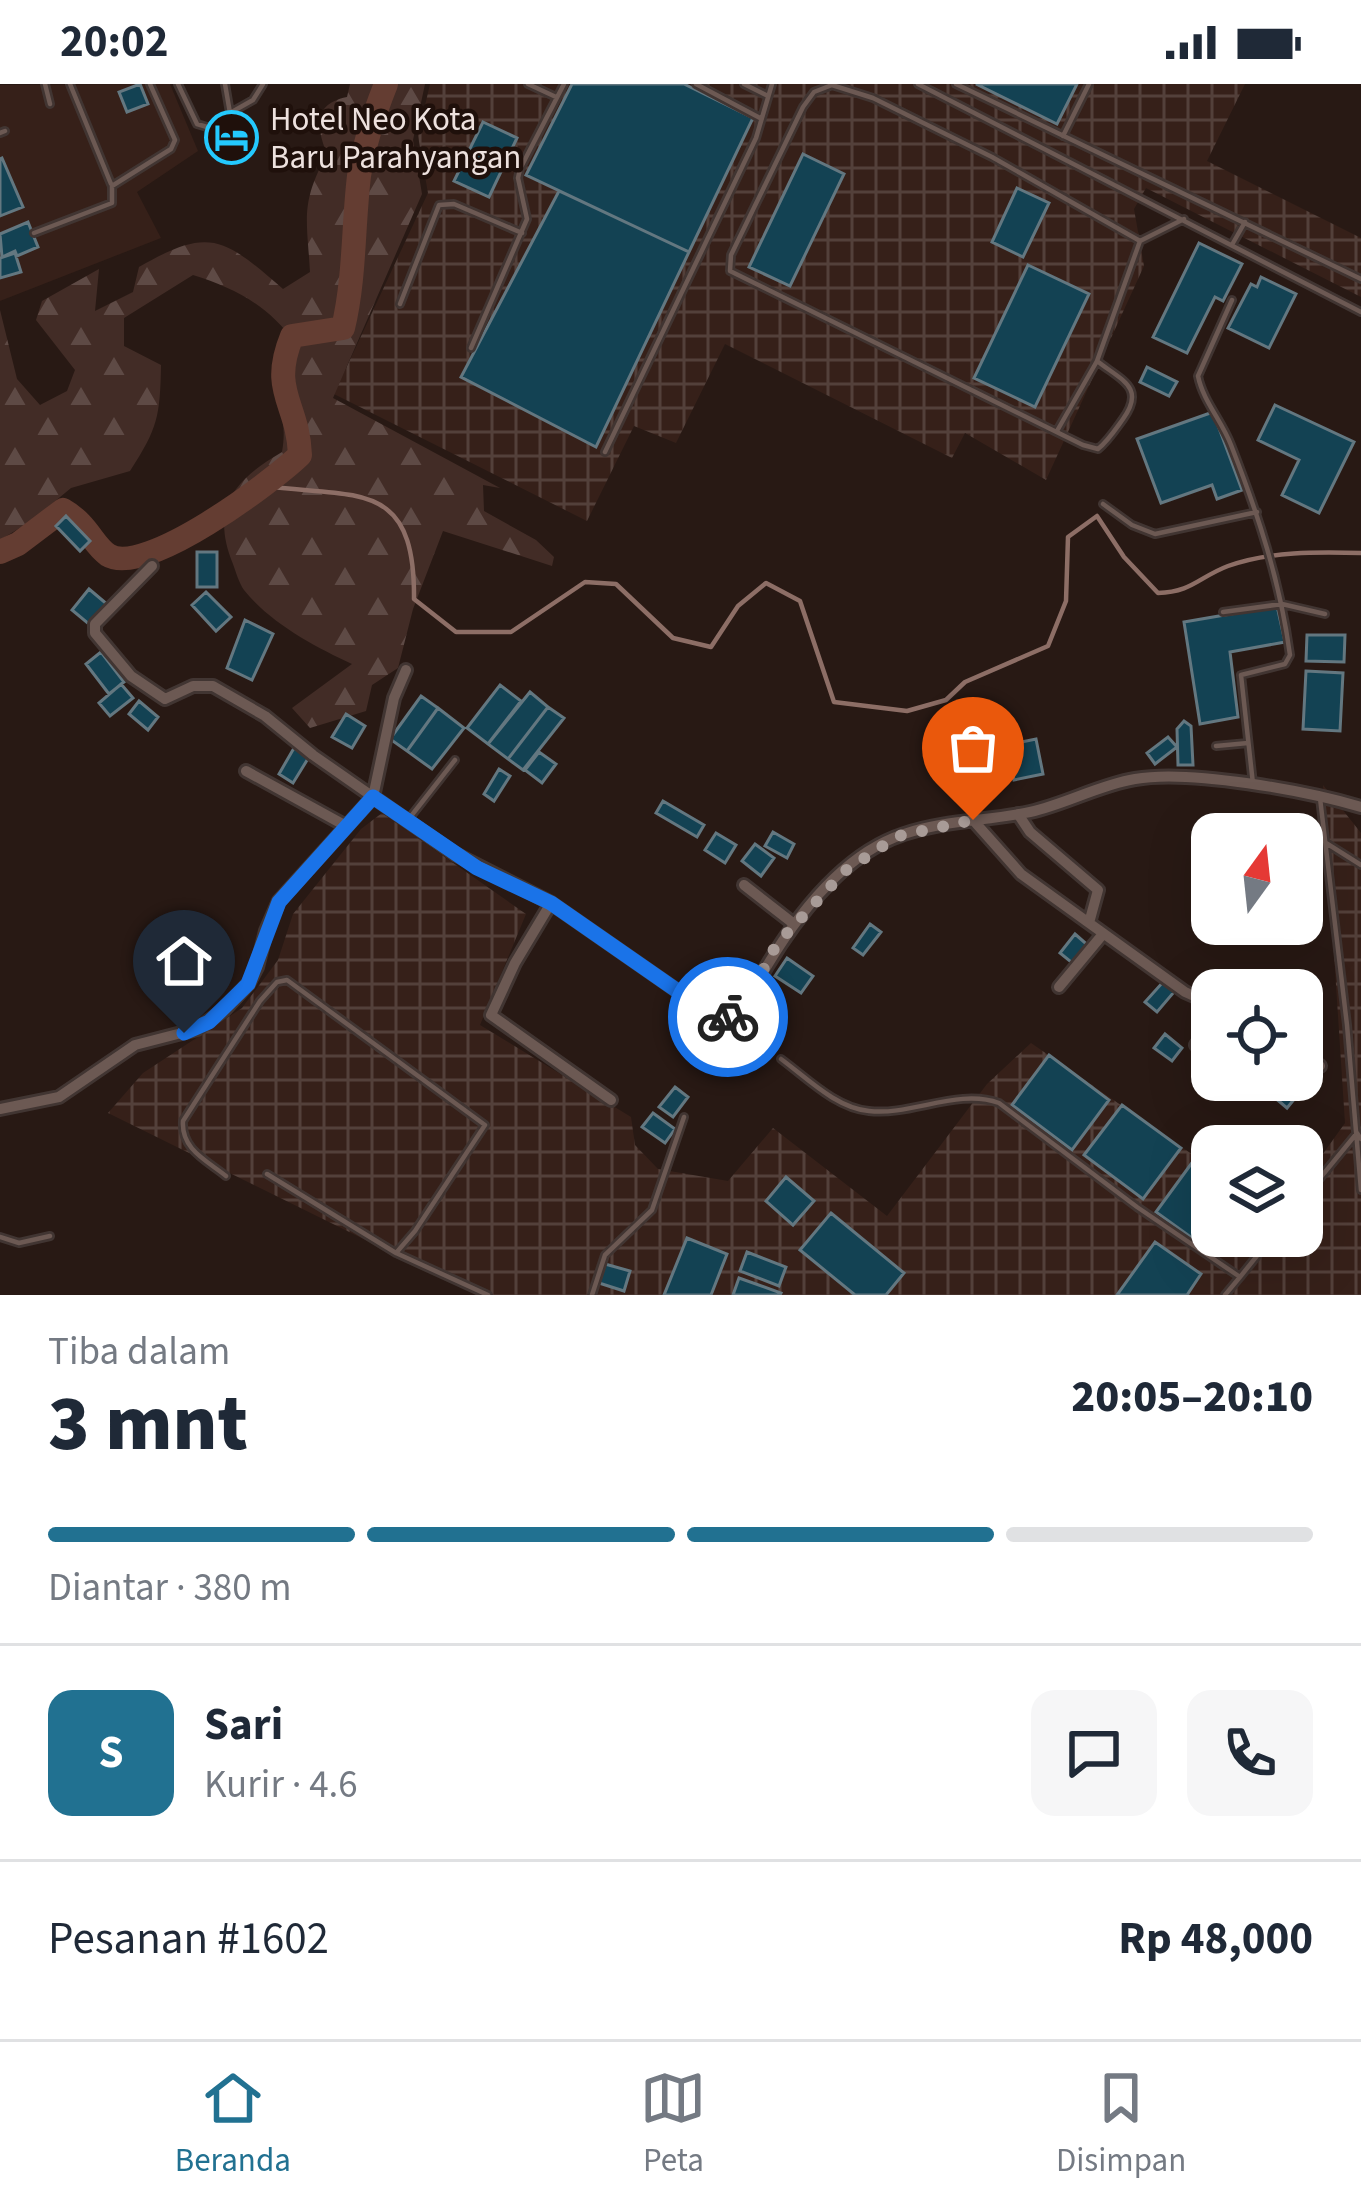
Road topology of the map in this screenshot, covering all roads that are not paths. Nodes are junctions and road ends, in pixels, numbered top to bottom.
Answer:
1 (45, 84) edge
2 (70, 84) edge
3 (150, 84) edge
4 (178, 84) edge
5 (225, 84) edge
6 (263, 84) edge
7 (528, 84) edge
8 (564, 84) edge
9 (696, 84) edge
10 (744, 84) edge
11 (772, 84) edge
12 (917, 84) edge
13 (956, 84) edge
14 (1089, 84) edge
15 (768, 96) junction
16 (556, 97) junction
17 (50, 104) dead end
18 (230, 113) junction
19 (762, 119) junction
20 (1063, 136) junction
21 (112, 186) junction
22 (1184, 219) junction
23 (1245, 222) junction
24 (34, 233) dead end
25 (522, 233) junction
26 (1140, 241) junction
27 (1232, 245) junction
28 (1361, 279) edge
29 (1232, 300) dead end
30 (400, 304) dead end
31 (1361, 312) edge
32 (472, 348) dead end
33 (1097, 361) junction
34 (1057, 431) junction
35 (605, 452) dead end
36 (1103, 504) dead end
37 (1257, 512) junction
38 (152, 566) dead end
39 (1282, 604) junction
40 (1223, 612) dead end
41 (1325, 614) dead end
42 (406, 670) dead end
43 (1248, 743) junction
44 (1216, 746) dead end
45 (455, 760) dead end
46 (246, 771) dead end
47 (1254, 787) junction
48 (373, 797) junction
49 (1320, 798) junction
50 (1361, 807) edge
51 (408, 820) junction
52 (973, 820) junction
53 (1021, 820) junction
54 (346, 826) junction
55 (1326, 844) junction
56 (1361, 866) edge
57 (744, 885) dead end
58 (551, 903) junction
59 (1089, 923) junction
60 (794, 924) junction
61 (1103, 934) junction
62 (1060, 987) dead end
63 (1191, 995) edge
64 (781, 1059) dead end
65 (611, 1100) dead end
66 (0, 1109) edge
67 (684, 1117) dead end
68 (1359, 1136) edge
69 (267, 1174) dead end
70 (226, 1176) dead end
71 (1323, 1176) edge
72 (1361, 1190) edge
73 (50, 1236) dead end
74 (0, 1237) edge
75 (396, 1252) junction
76 (1256, 1257) edge
77 (1240, 1277) junction
78 (488, 1295) edge
79 (592, 1295) edge
80 (1225, 1295) edge

1 - 17 lane
2 - 21 lane
3 - 21 lane
4 - 18 lane
5 - 18 lane
6 - 18 lane
7 - 16 lane
8 - 16 lane
9 - 19 lane
10 - 15 lane
11 - 15 lane
12 - 22 lane
13 - 20 lane
14 - 20 lane
15 - 19 lane
16 - 25 lane
19 - 35 lane
20 - 23 lane
21 - 24 lane
22 - 26 lane
22 - 27 lane
23 - 27 lane
23 - 28 lane
25 - 30 lane
25 - 32 lane
26 - 33 lane
26 - 34 lane
27 - 31 lane
29 - 37 lane
33 - 34 lane
33 - 34 lane
36 - 37 lane
37 - 39 lane
38 - 48 street
39 - 40 lane
39 - 41 lane
39 - 43 lane
42 - 48 street
43 - 44 lane
43 - 47 lane
45 - 51 lane
46 - 54 street
47 - 49 street
47 - 53 street
48 - 51 street
48 - 54 street
49 - 50 street
49 - 55 lane
51 - 58 street
52 - 53 street
52 - 59 street
52 - 60 street
53 - 59 street
54 - 66 street
55 - 56 lane
55 - 68 lane
57 - 60 street
58 - 60 street
58 - 65 street
59 - 61 street
61 - 62 street
61 - 63 street
64 - 77 lane
67 - 79 lane
68 - 71 lane
68 - 72 lane
69 - 75 lane
70 - 75 lane
73 - 74 lane
75 - 78 lane
76 - 77 lane
77 - 80 lane

